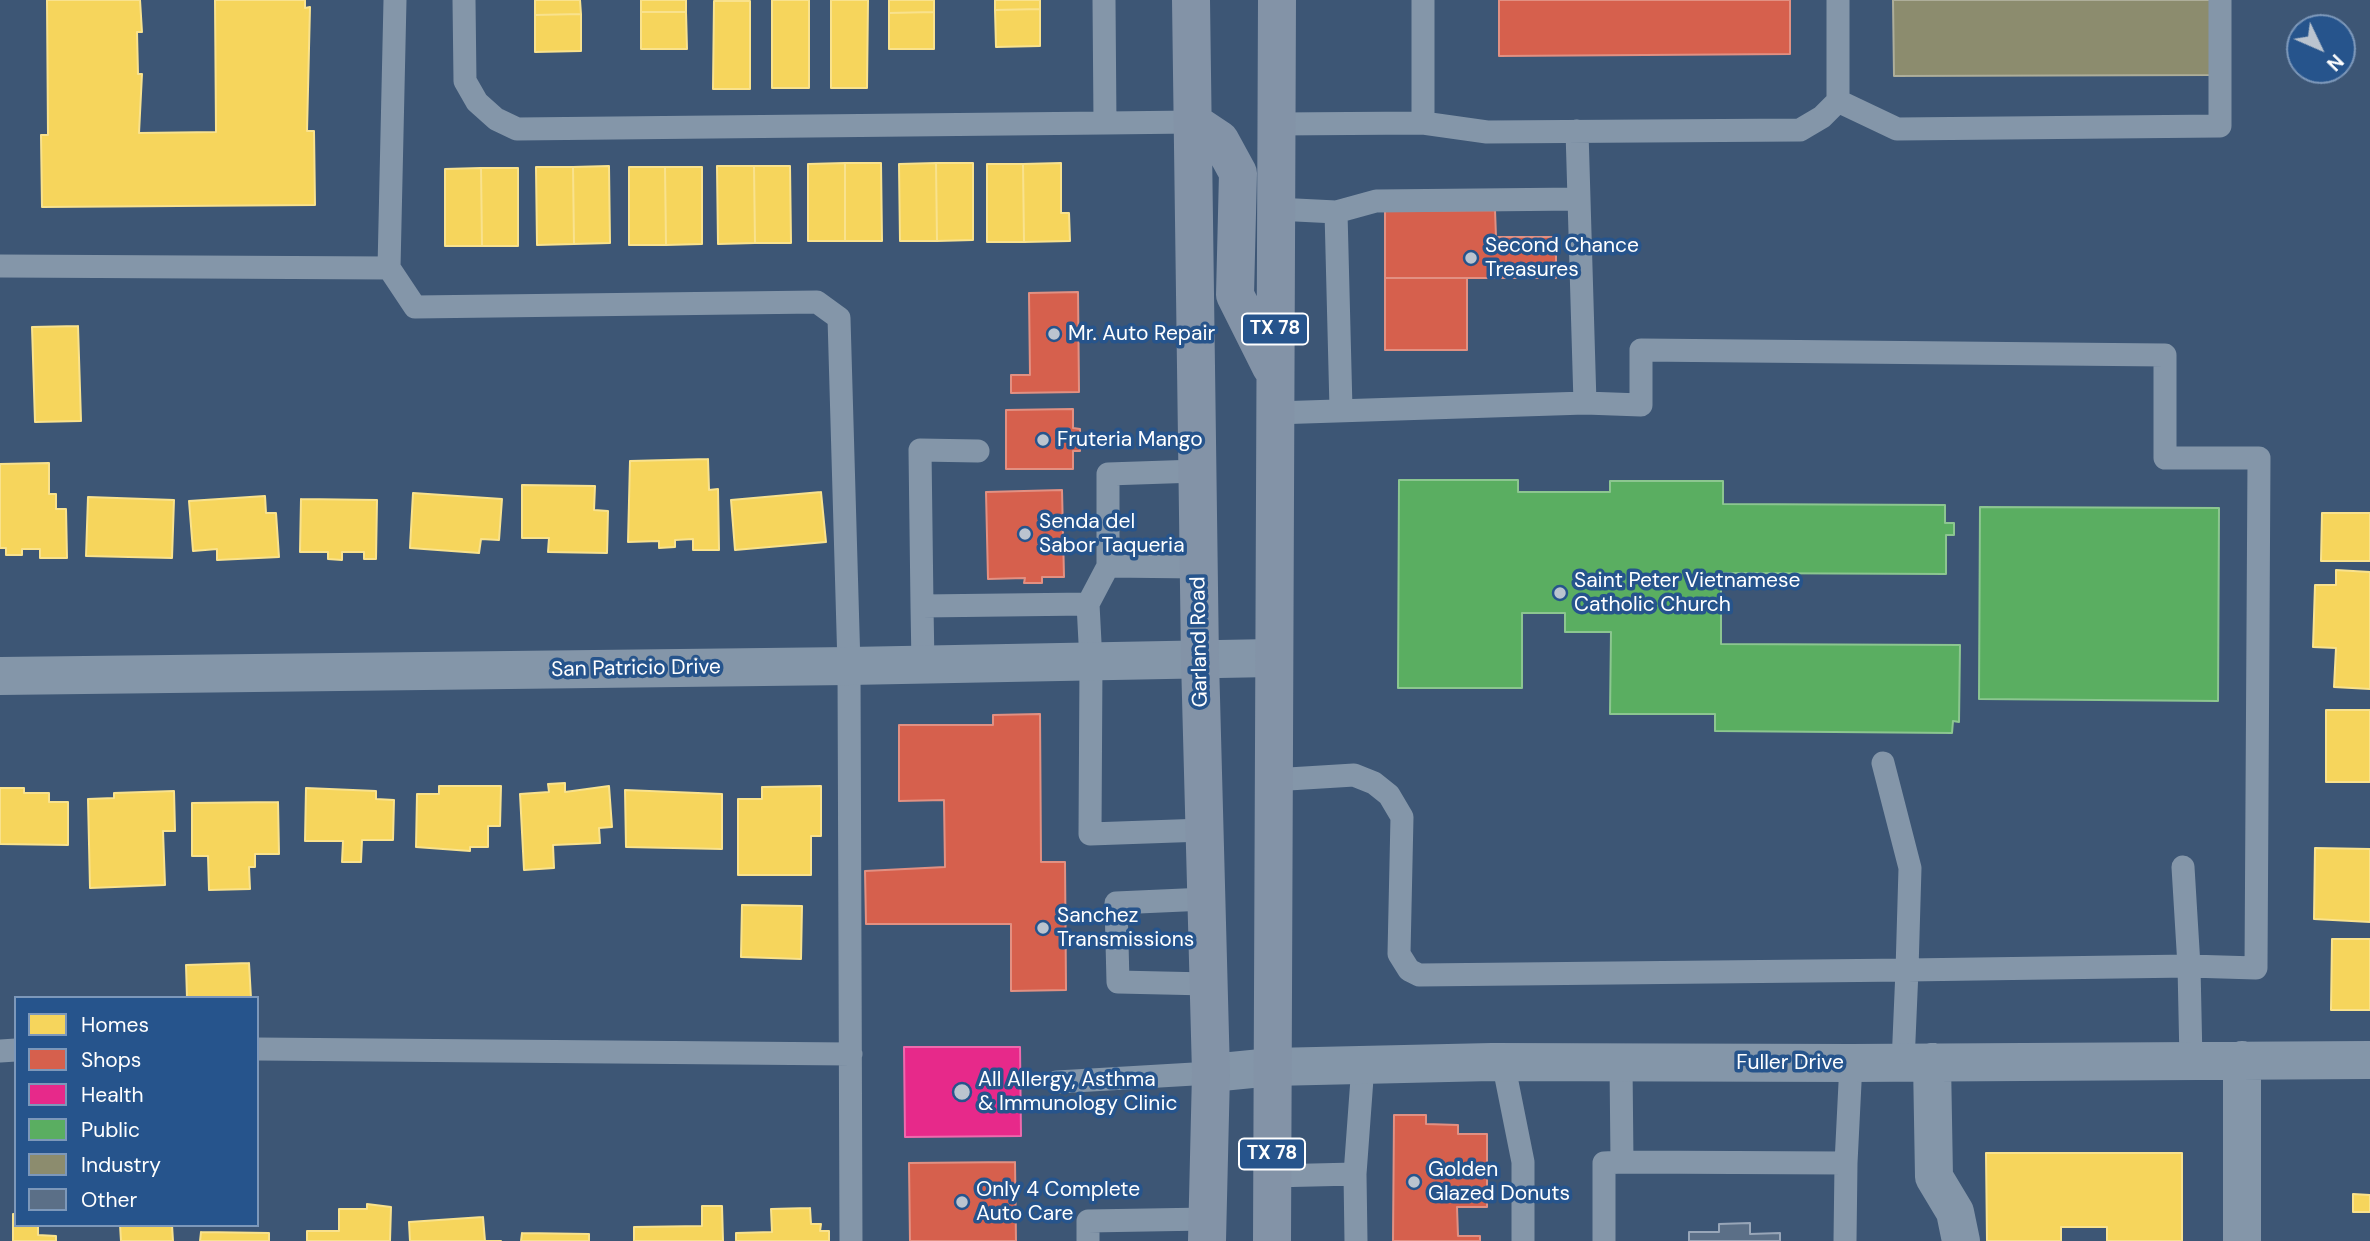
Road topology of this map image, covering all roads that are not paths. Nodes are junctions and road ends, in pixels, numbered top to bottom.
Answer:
1 (395, 0) edge
2 (464, 0) edge
3 (1104, 0) edge
4 (1191, 0) edge
5 (1277, 0) edge
6 (1423, 0) edge
7 (1838, 0) edge
8 (2220, 0) edge
9 (1838, 101) junction
10 (1193, 122) junction
11 (1105, 123) junction
12 (1423, 123) junction
13 (1276, 124) junction
14 (1577, 131) junction
15 (1579, 200) junction
16 (1276, 209) junction
17 (1336, 212) junction
18 (0, 266) edge
19 (389, 268) junction
20 (1275, 375) junction
21 (1585, 403) junction
22 (1341, 409) junction
23 (1274, 413) junction
24 (978, 451) dead end
25 (1197, 471) junction
26 (1108, 566) junction
27 (1198, 567) junction
28 (1088, 604) junction
29 (922, 606) junction
30 (1272, 657) junction
31 (1200, 660) junction
32 (1091, 662) junction
33 (923, 665) junction
34 (849, 666) junction
35 (0, 676) edge
36 (1883, 764) dead end
37 (1272, 780) junction
38 (1204, 830) junction
39 (2183, 867) dead end
40 (1206, 900) junction
41 (2189, 967) junction
42 (1907, 970) junction
43 (1208, 984) junction
44 (259, 1049) edge
45 (851, 1054) junction
46 (2242, 1060) junction
47 (2370, 1060) edge
48 (2191, 1061) junction
49 (1503, 1062) junction
50 (1621, 1063) junction
51 (1851, 1063) junction
52 (1917, 1063) junction
53 (1363, 1065) junction
54 (1272, 1067) junction
55 (1211, 1073) junction
56 (1057, 1082) dead end
57 (1622, 1162) junction
58 (1846, 1164) junction
59 (1355, 1174) junction
60 (1271, 1176) junction
61 (1207, 1230) edge
62 (851, 1241) edge
63 (1088, 1241) edge
64 (1272, 1241) edge
65 (1356, 1241) edge
66 (1523, 1241) edge
67 (1604, 1241) edge
68 (1845, 1241) edge
69 (1961, 1241) edge
70 (2242, 1241) edge

1 - 19 lane
2 - 11 lane
3 - 11 lane
4 - 10 main road, Garland Road / TX 78
5 - 13 main road, TX 78
6 - 12 lane
7 - 9 lane
8 - 9 lane
9 - 14 lane
10 - 11 lane
10 - 20 main road
10 - 25 main road, Garland Road / TX 78
12 - 13 lane
12 - 14 lane
13 - 16 main road, TX 78
14 - 15 lane
15 - 17 lane
15 - 21 lane
16 - 17 lane
16 - 20 main road, TX 78
17 - 22 lane
18 - 19 lane
19 - 34 lane
20 - 23 main road, TX 78
21 - 22 lane
21 - 41 lane
22 - 23 lane
23 - 30 main road, TX 78
24 - 29 lane
25 - 26 lane
25 - 27 main road, Garland Road / TX 78
26 - 27 lane
26 - 28 lane
27 - 31 main road, Garland Road / TX 78
28 - 29 lane
28 - 32 lane
29 - 33 lane
30 - 31 street, San Patricio Drive
30 - 37 main road, TX 78
31 - 32 street, San Patricio Drive
31 - 38 main road, Garland Road / TX 78
32 - 33 street, San Patricio Drive
32 - 38 lane
33 - 34 street, San Patricio Drive
34 - 35 street, San Patricio Drive
34 - 45 lane
36 - 42 lane
37 - 42 lane
37 - 54 main road, TX 78
38 - 40 main road, Garland Road / TX 78
39 - 41 lane
40 - 43 main road, Garland Road / TX 78
40 - 43 lane
41 - 42 lane
41 - 48 lane
42 - 52 lane
43 - 55 main road, Garland Road / TX 78
44 - 45 lane
45 - 62 lane
46 - 47 street, Fuller Drive
46 - 48 street, Fuller Drive
46 - 70 street
48 - 52 street, Fuller Drive
49 - 50 street, Fuller Drive
49 - 53 street, Fuller Drive
49 - 66 lane
50 - 51 street, Fuller Drive
50 - 57 lane
51 - 52 street, Fuller Drive
51 - 58 lane
52 - 69 street
53 - 54 street, Fuller Drive
53 - 59 lane
54 - 55 street, Fuller Drive
54 - 60 main road, TX 78
55 - 56 lane
55 - 61 main road, Garland Road / TX 78
57 - 58 lane
57 - 67 lane
58 - 68 lane
59 - 60 lane
59 - 65 lane
60 - 64 main road, TX 78
61 - 63 lane

